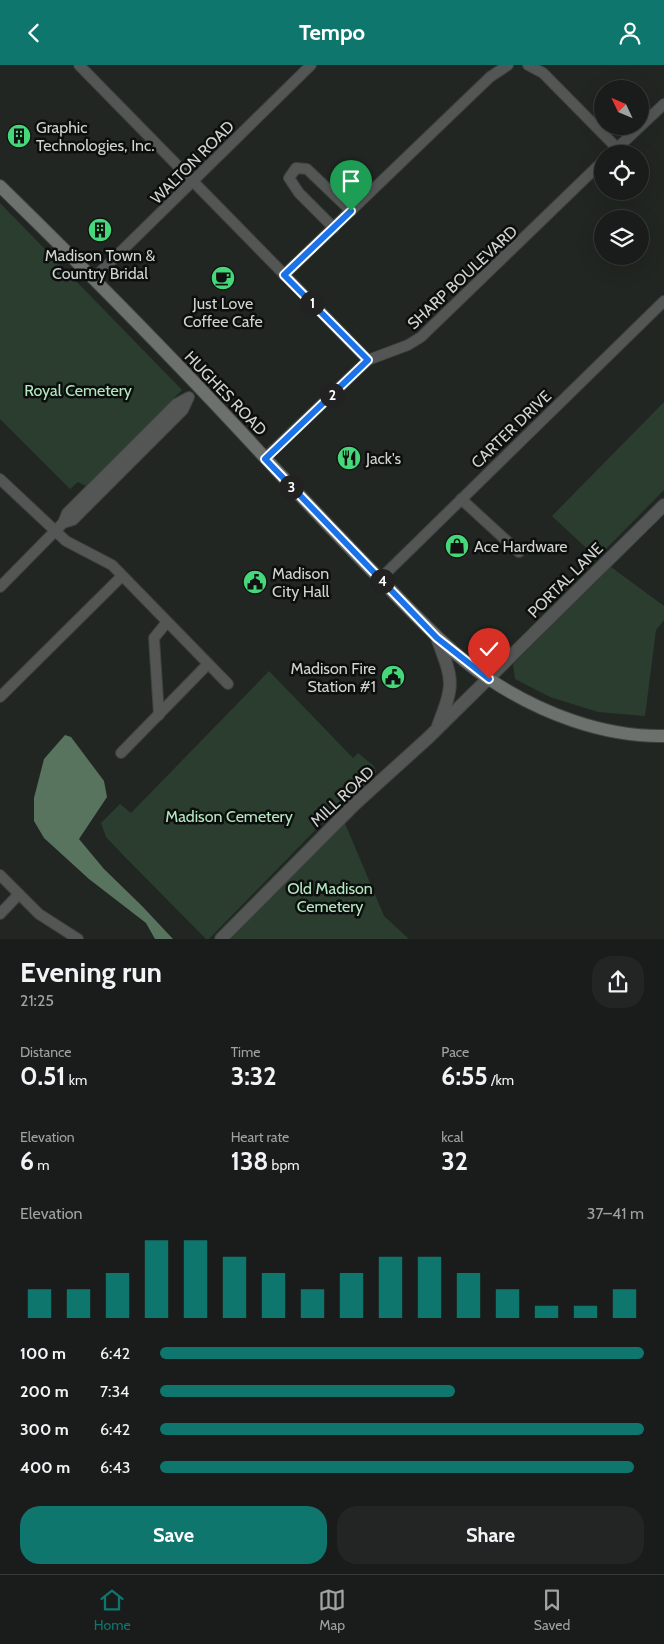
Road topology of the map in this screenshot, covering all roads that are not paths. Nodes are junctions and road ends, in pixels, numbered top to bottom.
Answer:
1 (79, 65) edge
2 (311, 65) edge
3 (508, 65) edge
4 (528, 65) edge
5 (664, 104) edge
6 (609, 145) edge
7 (620, 145) edge
8 (594, 170) edge
9 (193, 182) junction
10 (0, 185) edge
11 (351, 211) junction
12 (334, 228) junction
13 (284, 275) junction
14 (93, 279) junction
15 (664, 301) edge
16 (368, 360) junction
17 (198, 387) junction
18 (265, 459) junction
19 (0, 479) edge
20 (461, 499) junction
21 (664, 505) edge
22 (54, 532) junction
23 (519, 553) dead end
24 (122, 576) junction
25 (380, 579) junction
26 (0, 587) edge
27 (167, 622) junction
28 (437, 638) junction
29 (208, 664) junction
30 (489, 679) junction
31 (228, 684) dead end
32 (0, 697) edge
33 (159, 715) junction
34 (436, 730) junction
35 (664, 736) edge
36 (121, 753) dead end
37 (0, 875) edge
38 (19, 894) junction
39 (0, 914) edge
40 (78, 939) edge
41 (221, 939) edge

1 - 9 street
2 - 9 street, WALTON ROAD
3 - 11 street
4 - 6 street
5 - 7 street
8 - 16 street, SHARP BOULEVARD
9 - 13 street
9 - 14 street, WALTON ROAD
10 - 14 main road, HUGHES ROAD
11 - 12 street
11 - 12 street
12 - 13 street
13 - 16 street
14 - 17 main road, HUGHES ROAD
15 - 20 street, CARTER DRIVE
16 - 18 street, SHARP BOULEVARD
17 - 18 main road, HUGHES ROAD
17 - 22 street
18 - 25 main road, HUGHES ROAD
19 - 22 street
20 - 23 street
20 - 25 street, CARTER DRIVE
21 - 30 street, PORTAL LANE
22 - 24 street
22 - 26 street
24 - 27 street
24 - 32 street
25 - 28 main road, HUGHES ROAD
27 - 29 street
27 - 33 street
28 - 30 main road, HUGHES ROAD
28 - 34 street
29 - 31 street
29 - 33 street
30 - 34 street, MILL ROAD
30 - 35 main road, HUGHES ROAD
33 - 36 street
34 - 41 street, MILL ROAD
37 - 38 street
38 - 39 street
38 - 40 street

